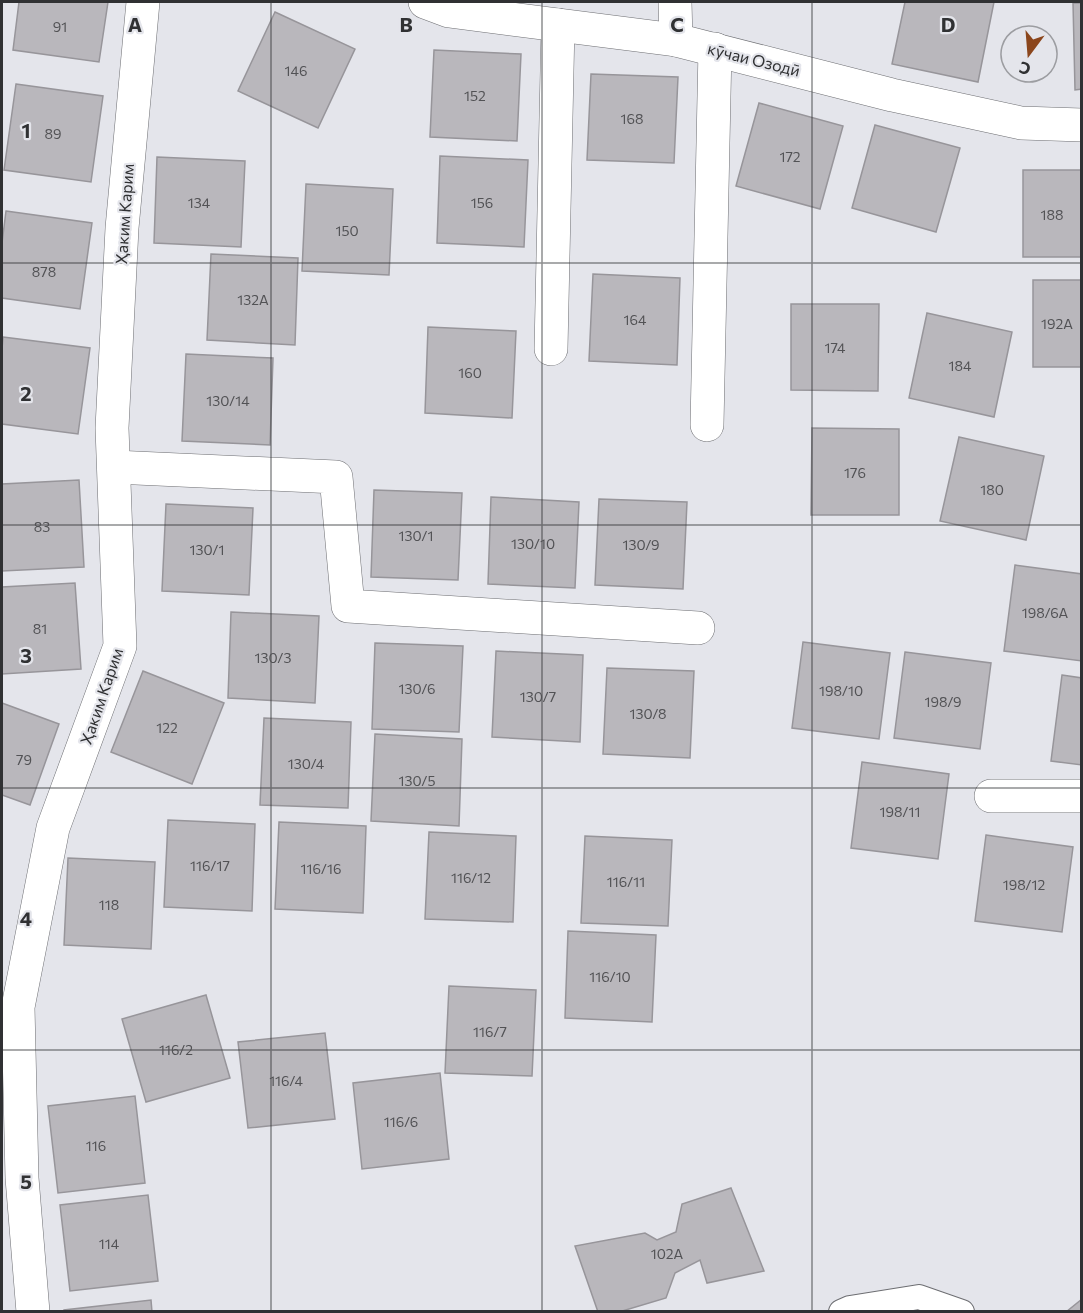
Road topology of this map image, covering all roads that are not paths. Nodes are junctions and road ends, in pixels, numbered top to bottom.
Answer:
1 (143, 2) edge
2 (425, 2) edge
3 (675, 2) edge
4 (558, 25) junction
5 (676, 40) junction
6 (715, 50) junction
7 (1082, 125) edge
8 (550, 349) dead end
9 (707, 425) dead end
10 (114, 467) junction
11 (698, 628) dead end
12 (991, 796) dead end
13 (1082, 796) edge
14 (33, 1311) edge
15 (841, 1311) edge
16 (962, 1311) edge

1 - 10 street, Ҳаким Карим
2 - 4 street, кӯчаи Озодӣ
3 - 5 street
4 - 5 street, кӯчаи Озодӣ
4 - 8 street
5 - 6 street, кӯчаи Озодӣ
6 - 7 street, кӯчаи Озодӣ
6 - 9 street
10 - 11 street
10 - 14 street, Ҳаким Карим
12 - 13 street
15 - 16 lane

